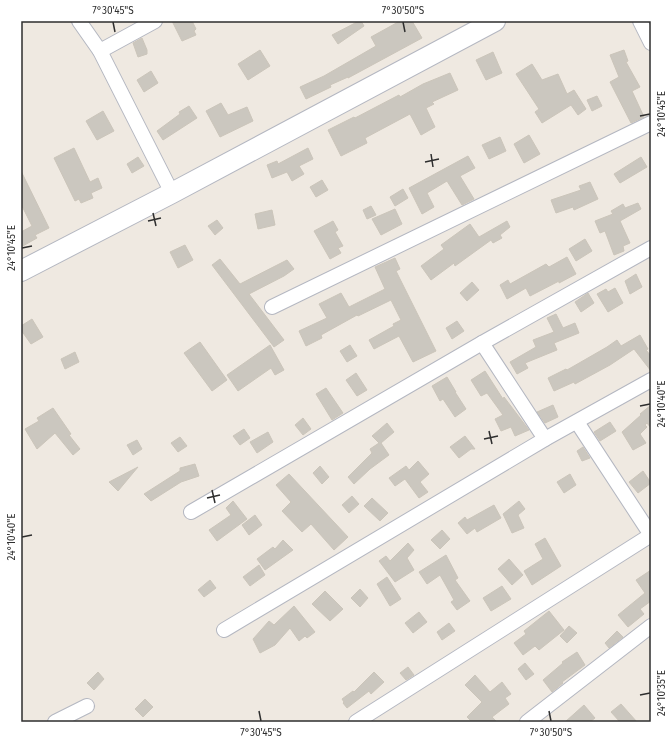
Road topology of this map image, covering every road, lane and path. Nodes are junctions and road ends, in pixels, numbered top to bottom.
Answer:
1 (79, 21) edge
2 (155, 21) edge
3 (495, 21) edge
4 (640, 21) edge
5 (651, 42) edge
6 (100, 51) junction
7 (651, 123) edge
8 (172, 193) junction
9 (651, 248) edge
10 (21, 271) edge
11 (272, 307) dead end
12 (482, 343) junction
13 (651, 380) edge
14 (577, 422) junction
15 (545, 439) junction
16 (192, 512) dead end
17 (651, 535) edge
18 (651, 626) edge
19 (224, 630) dead end
20 (87, 706) dead end
21 (55, 722) edge
22 (356, 722) edge
23 (527, 722) edge

1 - 6 street
2 - 6 street
3 - 8 street
4 - 5 street
6 - 8 street
7 - 11 street
8 - 10 street
9 - 12 street
12 - 15 street
12 - 16 street
13 - 14 street
14 - 15 street
14 - 17 street
15 - 19 street
17 - 22 street
18 - 23 street
20 - 21 street

